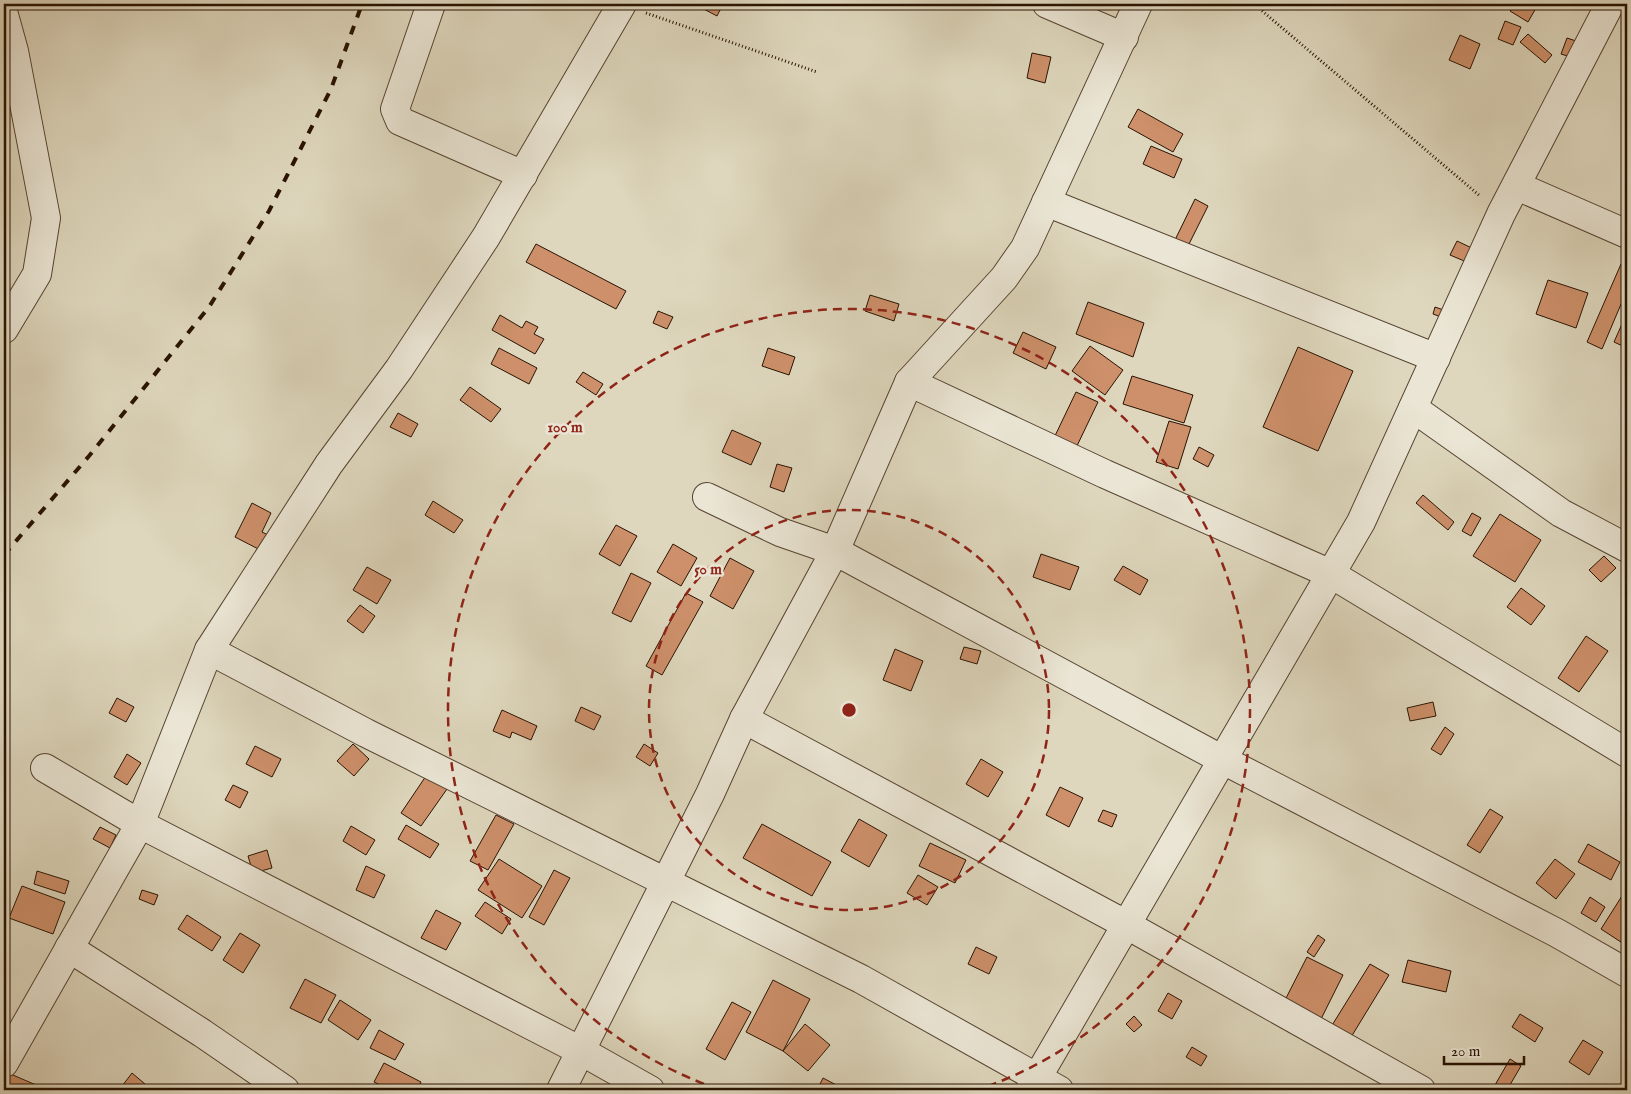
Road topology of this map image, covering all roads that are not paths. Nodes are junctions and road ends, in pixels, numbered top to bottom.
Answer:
1 (431, 4) edge
2 (622, 4) edge
3 (1047, 4) edge
4 (1138, 4) edge
5 (1610, 4) edge
6 (4, 15) edge
7 (1124, 38) junction
8 (523, 175) junction
9 (1517, 186) junction
10 (1046, 202) junction
11 (1627, 234) edge
12 (4, 329) edge
13 (1436, 358) junction
14 (909, 382) junction
15 (1413, 408) junction
16 (707, 497) dead end
17 (1627, 548) edge
18 (835, 550) junction
19 (1331, 574) junction
20 (209, 650) junction
21 (744, 719) junction
22 (1627, 753) edge
23 (1223, 760) junction
24 (45, 768) dead end
25 (140, 824) junction
26 (664, 881) junction
27 (1127, 925) junction
28 (69, 948) junction
29 (1627, 973) edge
30 (581, 1051) junction
31 (4, 1063) edge
32 (1042, 1086) edge
33 (285, 1090) edge
34 (561, 1090) edge
35 (650, 1090) edge
36 (1421, 1090) edge

1 - 8 street
2 - 8 street
3 - 7 street
4 - 7 street
5 - 9 street
6 - 12 street
7 - 10 street
8 - 20 street
9 - 11 street
9 - 13 street
10 - 13 street
10 - 14 street
13 - 15 street
14 - 18 street
14 - 19 street
15 - 17 street
15 - 19 street
16 - 18 street
18 - 21 street
18 - 23 street
19 - 22 street
19 - 23 street
20 - 25 street
20 - 26 street
21 - 26 street
21 - 27 street
23 - 27 street
23 - 29 street
24 - 25 street
25 - 28 street
25 - 30 street
26 - 30 street
26 - 32 street
27 - 32 street
27 - 36 street
28 - 31 street
28 - 33 street
30 - 34 street
30 - 35 street

